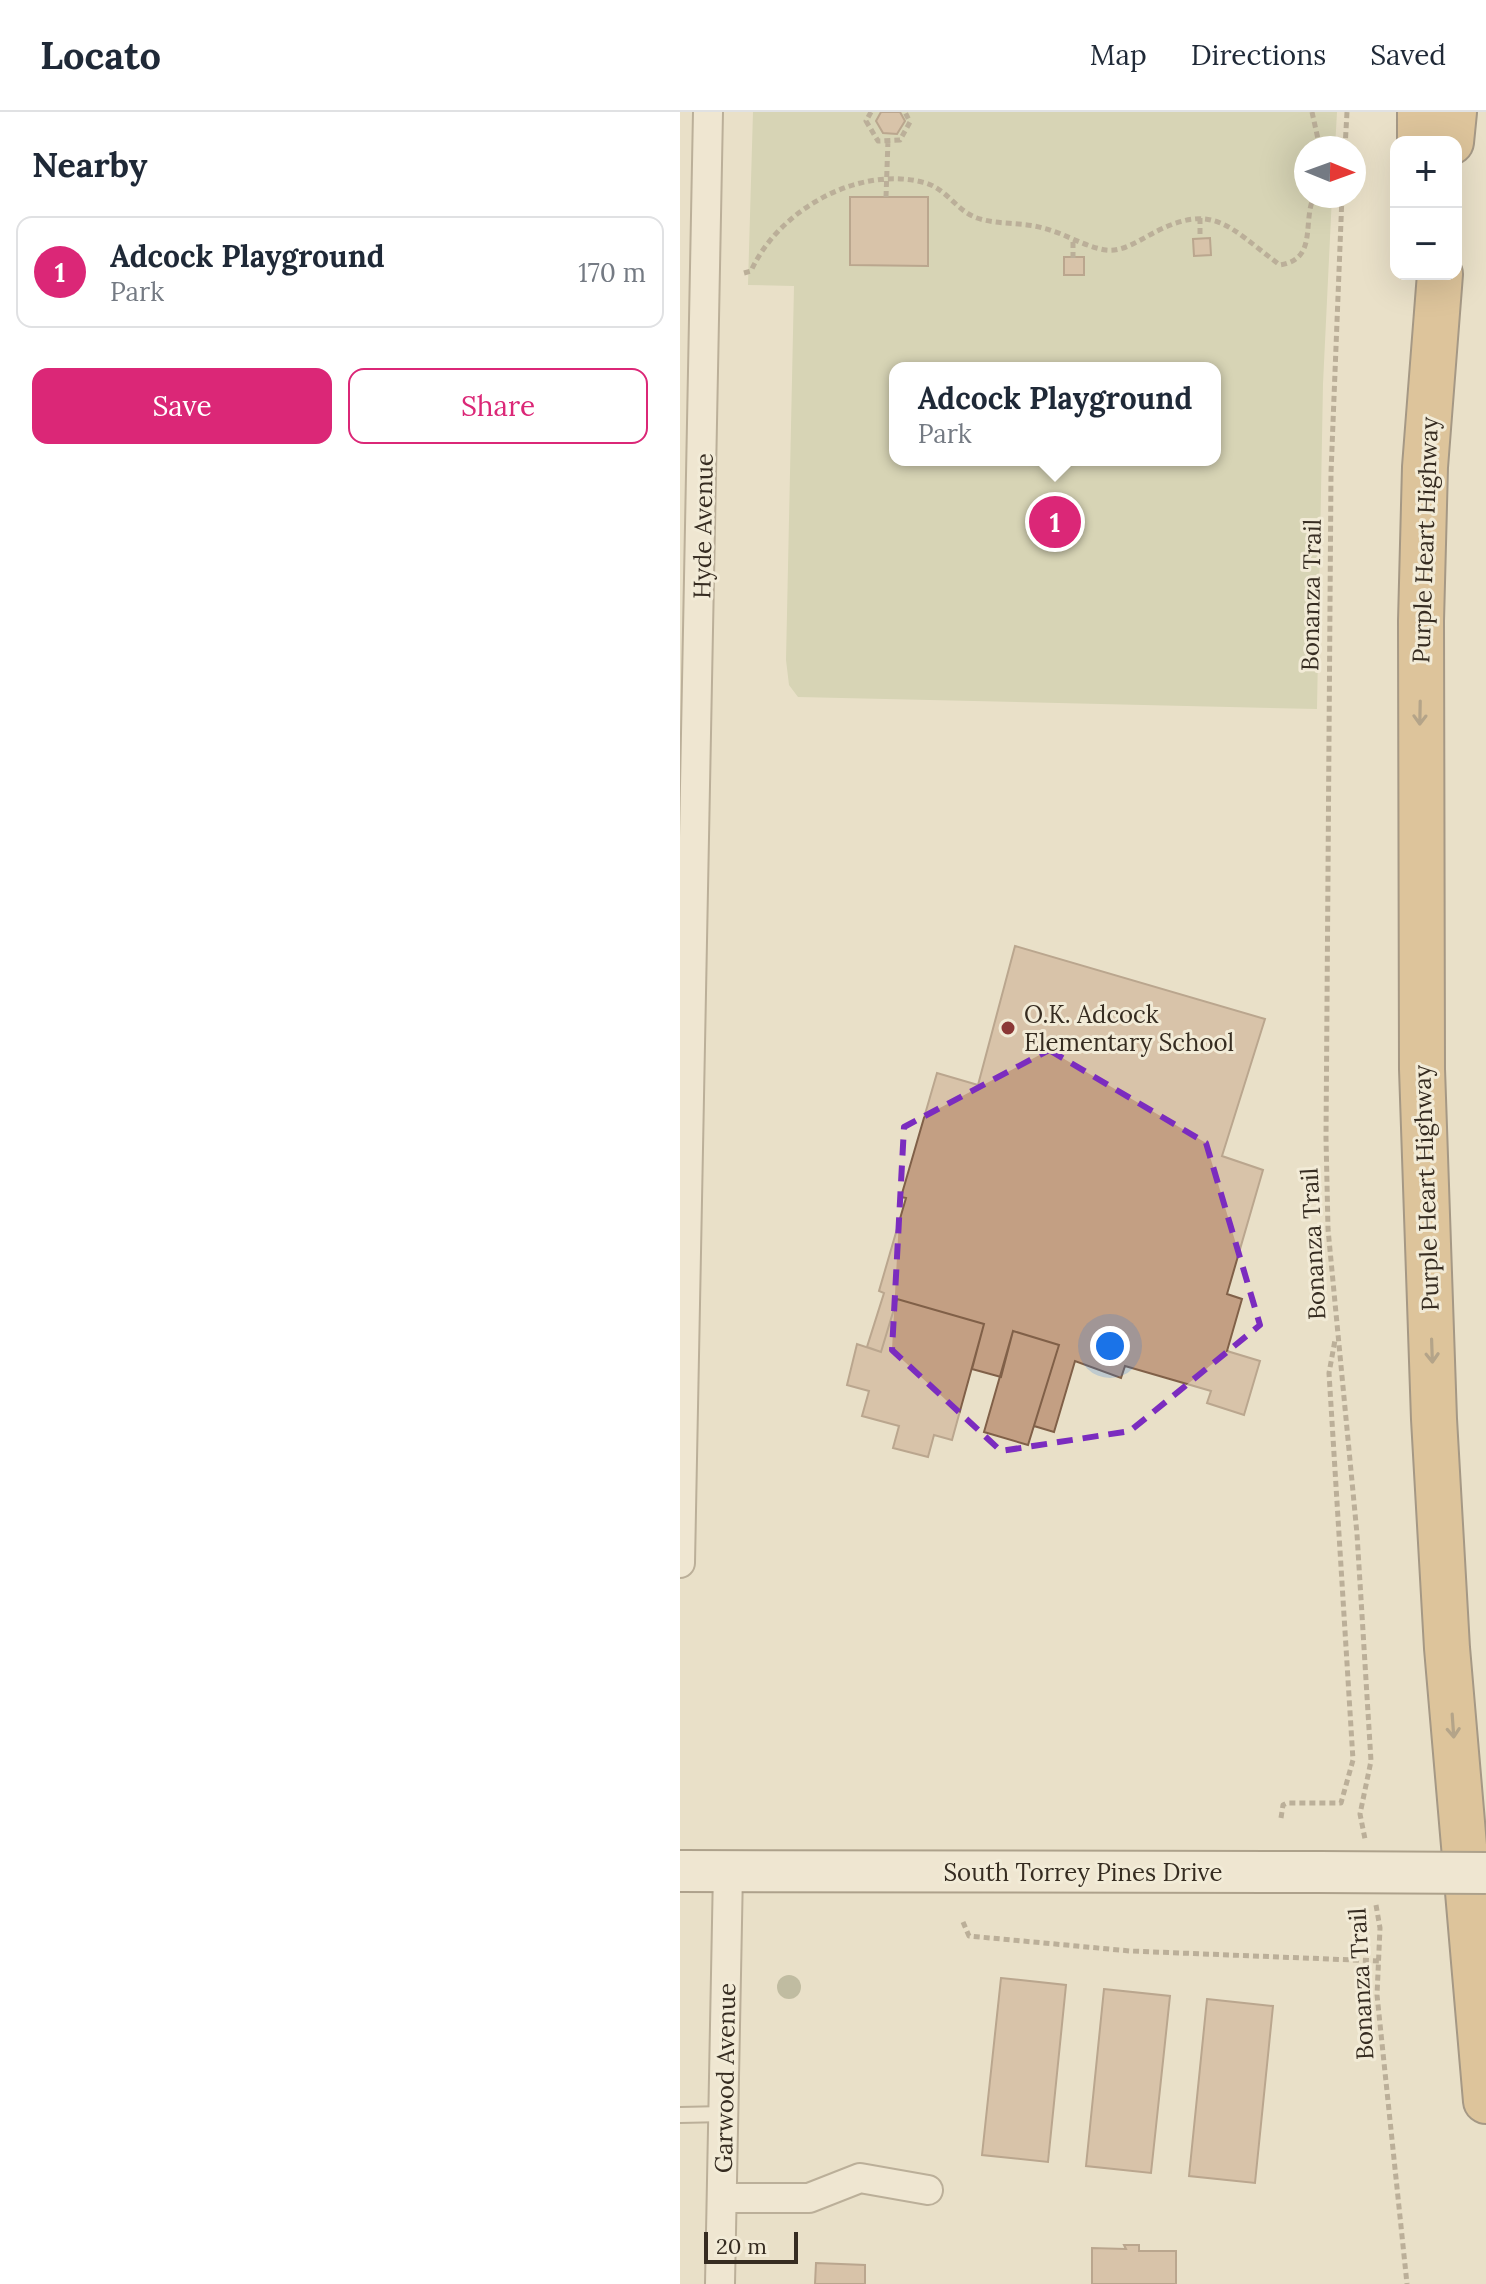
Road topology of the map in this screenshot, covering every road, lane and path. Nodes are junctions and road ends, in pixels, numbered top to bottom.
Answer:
1 (708, 112) edge
2 (871, 112) edge
3 (905, 112) edge
4 (1312, 112) edge
5 (1347, 112) edge
6 (1420, 112) edge
7 (1454, 112) edge
8 (1317, 136) edge
9 (1346, 136) edge
10 (1420, 136) edge
11 (1452, 136) edge
12 (888, 140) junction
13 (887, 180) junction
14 (886, 197) dead end
15 (1310, 208) edge
16 (1342, 208) edge
17 (1200, 218) junction
18 (1200, 237) dead end
19 (1073, 238) junction
20 (1073, 258) dead end
21 (744, 273) dead end
22 (1423, 280) edge
23 (1440, 280) edge
24 (1425, 467) junction
25 (687, 906) edge
26 (1336, 1332) junction
27 (680, 1563) edge
28 (1281, 1818) dead end
29 (1365, 1843) dead end
30 (680, 1871) edge
31 (728, 1871) junction
32 (1486, 1873) edge
33 (1375, 1900) dead end
34 (963, 1922) dead end
35 (1379, 1961) junction
36 (1486, 2101) edge
37 (724, 2114) junction
38 (680, 2115) edge
39 (928, 2190) dead end
40 (722, 2198) junction
41 (720, 2284) edge
42 (1407, 2284) edge

1 - 25 street, Hyde Avenue
2 - 12 path
3 - 12 path
4 - 8 path
5 - 9 path
6 - 10 highway
7 - 11 highway
12 - 13 path
13 - 14 path
13 - 19 path
13 - 21 path
15 - 17 path
16 - 26 path, Bonanza Trail
17 - 18 path
17 - 19 path
19 - 20 path
22 - 24 highway
23 - 24 highway, Purple Heart Highway
24 -> 36 highway, Purple Heart Highway
25 - 27 street, Hyde Avenue
26 - 28 path
26 - 29 path, Bonanza Trail
30 - 31 main road, South Torrey Pines Drive
31 - 32 main road, South Torrey Pines Drive, bridge
31 - 37 street, Garwood Avenue
33 - 35 path, Bonanza Trail
34 - 35 path
35 - 42 path, Bonanza Trail
37 - 38 lane
37 - 40 street, Garwood Avenue
39 - 40 street
40 - 41 street, Garwood Avenue

